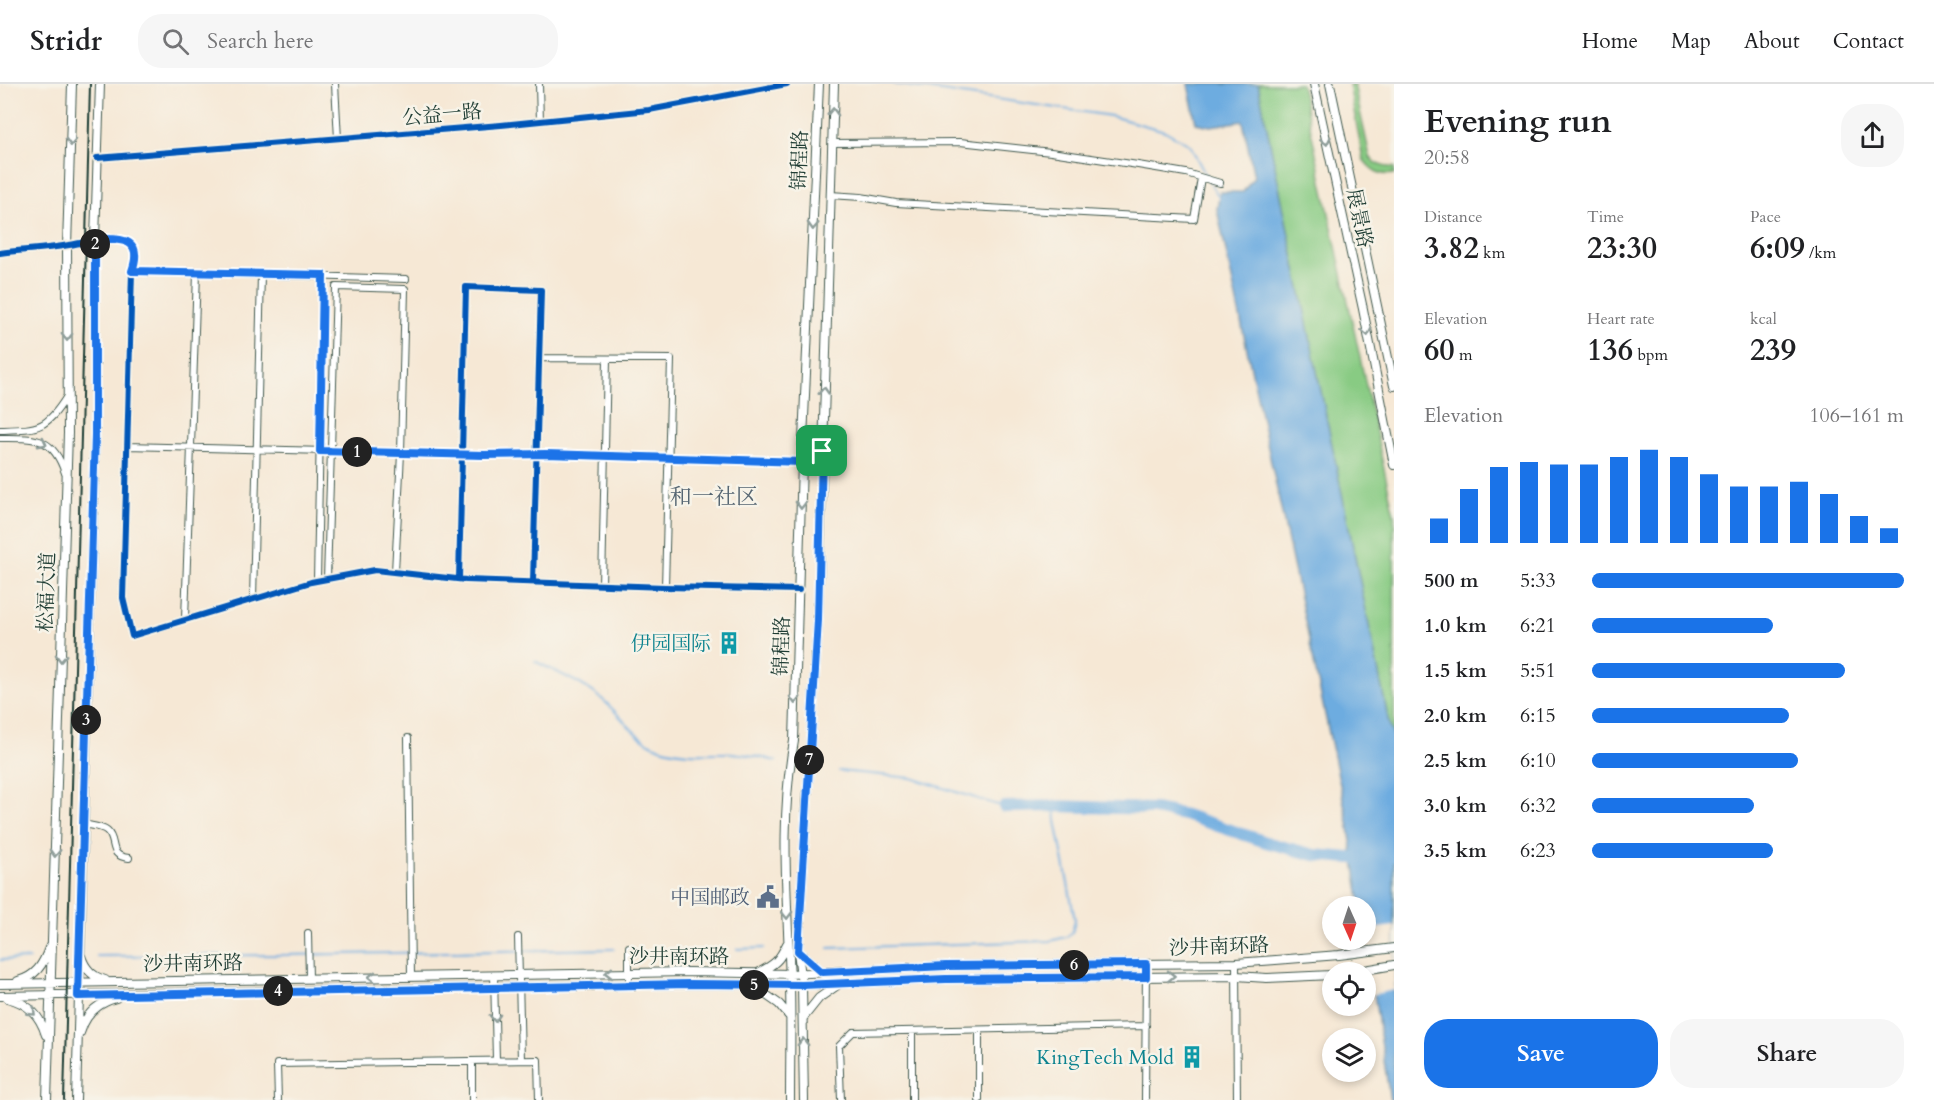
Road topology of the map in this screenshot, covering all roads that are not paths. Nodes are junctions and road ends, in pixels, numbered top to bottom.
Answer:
1 (72, 84) edge
2 (100, 84) edge
3 (336, 84) edge
4 (539, 84) edge
5 (788, 84) edge
6 (819, 84) edge
7 (834, 84) edge
8 (1314, 84) edge
9 (1330, 84) edge
10 (540, 122) junction
11 (338, 139) junction
12 (832, 143) junction
13 (98, 158) junction
14 (1201, 178) junction
15 (1220, 183) dead end
16 (830, 195) junction
17 (95, 239) junction
18 (67, 246) junction
19 (0, 253) edge
20 (132, 271) junction
21 (197, 273) junction
22 (261, 274) junction
23 (323, 275) junction
24 (406, 279) dead end
25 (539, 358) junction
26 (607, 359) junction
27 (1391, 359) edge
28 (1394, 386) edge
29 (68, 395) junction
30 (0, 430) edge
31 (0, 438) edge
32 (127, 446) junction
33 (191, 447) junction
34 (256, 449) junction
35 (320, 451) junction
36 (330, 451) junction
37 (803, 451) junction
38 (822, 451) junction
39 (401, 453) junction
40 (537, 454) junction
41 (463, 455) junction
42 (606, 456) junction
43 (669, 458) junction
44 (802, 462) junction
45 (1394, 465) edge
46 (66, 478) junction
47 (395, 572) junction
48 (327, 579) junction
49 (459, 579) junction
50 (317, 581) junction
51 (533, 582) junction
52 (602, 585) junction
53 (665, 587) junction
54 (799, 590) junction
55 (253, 599) junction
56 (185, 619) junction
57 (408, 738) dead end
58 (83, 824) junction
59 (129, 858) dead end
60 (308, 933) dead end
61 (52, 935) junction
62 (518, 937) dead end
63 (787, 943) junction
64 (80, 946) junction
65 (628, 947) dead end
66 (1394, 948) edge
67 (798, 951) junction
68 (1236, 963) junction
69 (1146, 964) junction
70 (1394, 965) edge
71 (1376, 968) edge
72 (822, 972) junction
73 (629, 973) junction
74 (758, 973) junction
75 (519, 974) junction
76 (790, 974) junction
77 (800, 974) junction
78 (494, 975) junction
79 (1322, 975) edge
80 (411, 976) junction
81 (1236, 976) junction
82 (1146, 977) junction
83 (309, 978) junction
84 (116, 981) junction
85 (78, 982) junction
86 (51, 983) junction
87 (3, 984) edge
88 (839, 984) junction
89 (629, 985) junction
90 (751, 985) junction
91 (790, 985) junction
92 (802, 985) junction
93 (519, 987) junction
94 (494, 988) junction
95 (137, 994) junction
96 (50, 996) junction
97 (78, 996) junction
98 (0, 997) edge
99 (790, 1017) junction
100 (803, 1020) junction
101 (1146, 1026) junction
102 (980, 1030) junction
103 (912, 1031) junction
104 (49, 1044) junction
105 (77, 1046) junction
106 (496, 1060) junction
107 (521, 1060) junction
108 (471, 1061) junction
109 (47, 1100) edge
110 (75, 1100) edge
111 (278, 1100) edge
112 (472, 1100) edge
113 (539, 1100) edge
114 (790, 1100) edge
115 (804, 1100) edge
116 (841, 1100) edge
117 (912, 1100) edge
118 (980, 1100) edge
119 (1145, 1100) edge
120 (1237, 1100) edge

1 -> 18 main road, 松福大道
2 - 13 main road
3 - 11 street
4 - 10 street
5 - 10 street, 公益一路
6 -> 37 main road, 锦程路
12 -> 7 main road, 锦程路
8 -> 45 main road, 展景路
9 - 27 main road, 展景路
10 - 11 street, 公益一路
11 - 13 street, 公益一路
12 - 14 street
12 - 16 main road, 锦程路
13 - 17 main road
14 - 15 street
14 - 16 street
38 -> 16 main road, 锦程路
17 - 18 street
17 - 20 street
17 - 58 main road
18 - 19 street
18 -> 29 main road, 松福大道
20 - 21 street
20 - 32 street
21 - 22 street
21 - 33 street
22 - 23 street
22 - 34 street
23 - 24 street
23 - 35 street
25 - 26 street
25 - 40 street
25 - 41 street
26 - 42 street
26 - 43 street
27 - 28 main road, 展景路
29 - 30 street
29 - 46 main road, 松福大道
31 -> 46 street
32 - 33 street
32 - 56 street
33 - 34 street
33 - 56 street
34 - 35 street
34 - 55 street
35 - 36 street
35 - 50 street
36 - 39 street
36 - 39 street
36 - 48 street
37 - 38 main road
37 - 44 main road, 锦程路
38 - 67 main road, 锦程路
39 - 41 street
39 - 47 street
40 - 41 street
40 - 42 street
40 - 51 street
41 - 49 street
42 - 43 street
42 - 52 street
43 - 44 street
43 - 53 street
44 -> 54 main road, 锦程路
46 -> 61 main road, 松福大道
47 - 48 street
47 - 49 street
48 - 50 street
49 - 51 street
50 - 55 street
51 - 52 street
52 - 53 street
53 - 54 street
54 -> 63 main road, 锦程路
55 - 56 street
57 - 80 street
58 - 59 street
58 - 64 main road
60 - 83 street
61 - 86 main road, 松福大道
61 - 87 main road
62 - 75 street
63 - 74 main road
63 - 76 main road, 锦程路
64 - 84 main road
64 - 85 main road
65 - 73 street
66 - 68 main road, 沙井南环路
67 - 72 main road
67 - 77 main road, 锦程路
68 - 69 main road, 沙井南环路
68 - 81 street
69 - 72 main road, 沙井南环路
69 - 82 street
70 - 71 main road
72 - 77 main road, 沙井南环路
73 - 74 main road, 沙井南环路
73 -> 75 main road, 沙井南环路
73 - 89 street
74 - 76 main road, 沙井南环路
75 - 78 main road, 沙井南环路
75 - 93 street
76 - 77 main road, 沙井南环路
76 - 91 main road, 锦程路
77 - 92 main road, 锦程路
78 - 80 main road, 沙井南环路
78 - 94 street
79 - 81 main road, 沙井南环路
80 -> 83 main road, 沙井南环路
82 -> 81 main road, 沙井南环路
81 - 120 street
82 - 88 main road, 沙井南环路
82 - 101 street
83 - 84 main road, 沙井南环路
84 - 85 main road, 沙井南环路
85 - 86 main road, 沙井南环路
85 - 97 main road
86 - 87 main road, 沙井南环路
86 - 96 main road, 松福大道
88 - 92 main road, 沙井南环路
88 - 100 main road
89 - 90 main road, 沙井南环路
89 - 93 main road, 沙井南环路
90 - 91 main road, 沙井南环路
90 - 99 main road
91 - 92 main road, 沙井南环路
91 - 99 main road, 锦程路
92 - 100 main road, 锦程路
93 - 94 main road, 沙井南环路
93 - 107 street
94 - 95 main road, 沙井南环路
94 -> 106 street
95 - 97 main road, 沙井南环路
95 - 105 main road
96 - 97 main road, 沙井南环路
96 - 98 main road, 沙井南环路
96 - 104 main road, 松福大道
97 - 105 main road
98 -> 104 main road
99 - 114 main road, 锦程路
115 -> 100 main road, 锦程路
101 - 102 street
101 - 119 street
102 - 103 street
102 - 118 street
103 - 116 street
103 - 117 street
104 - 109 main road, 松福大道
105 - 110 main road
106 - 107 street
106 - 108 street
107 - 113 street
108 - 111 street
108 - 112 street

